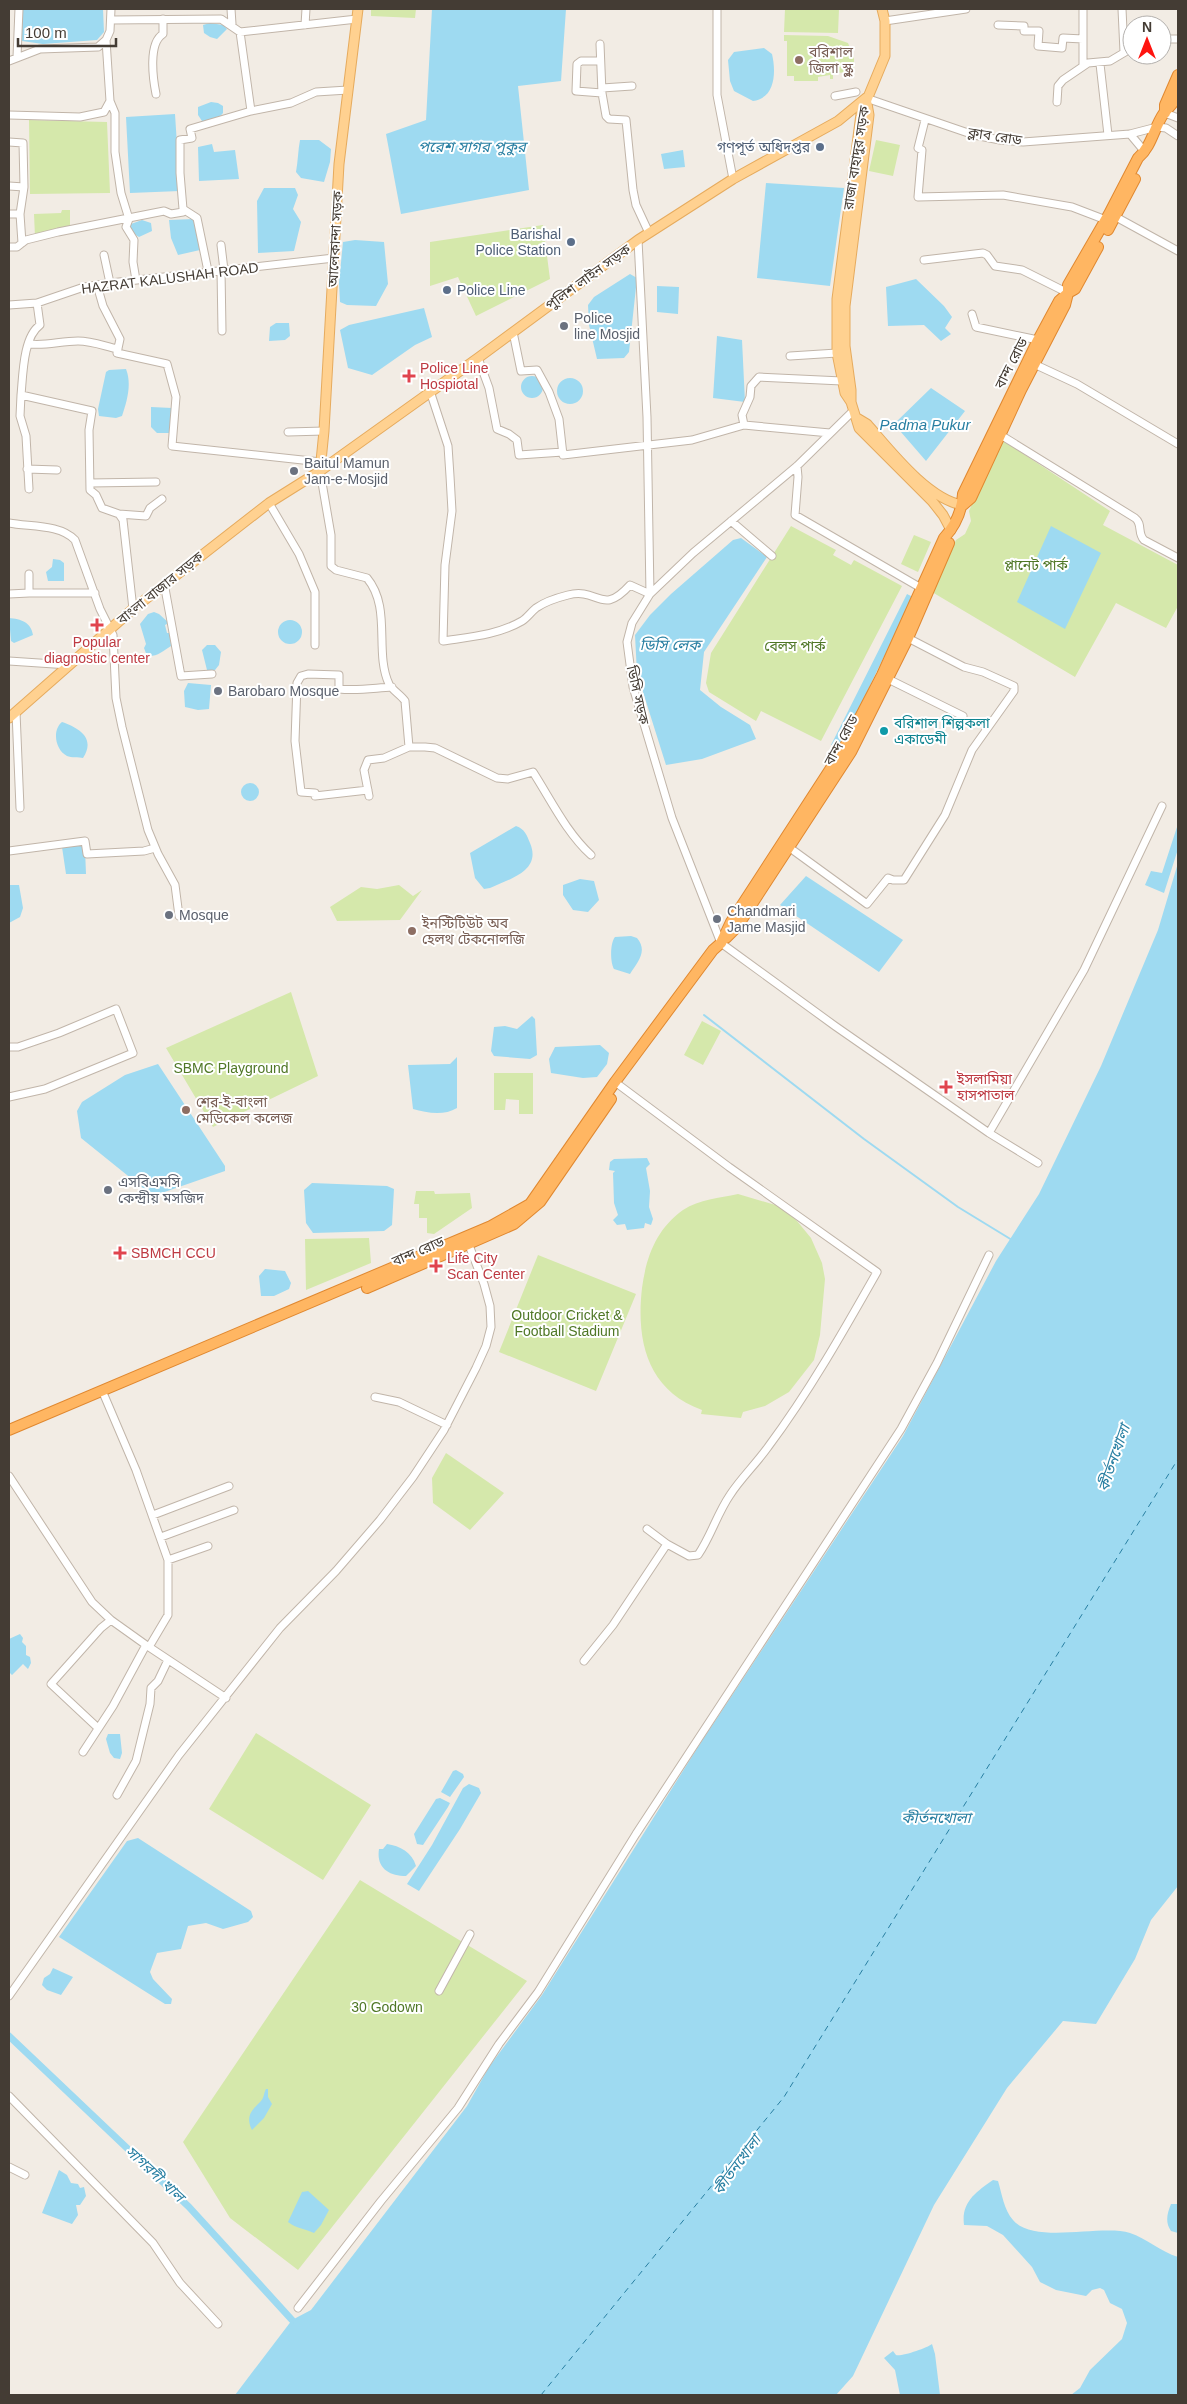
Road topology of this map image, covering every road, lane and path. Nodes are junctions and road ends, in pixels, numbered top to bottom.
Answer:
1 (18, 9) edge
2 (111, 9) edge
3 (231, 9) edge
4 (306, 9) edge
5 (358, 9) edge
6 (718, 9) edge
7 (882, 9) edge
8 (966, 9) edge
9 (1083, 9) edge
10 (164, 19) junction
11 (357, 19) junction
12 (111, 20) junction
13 (885, 20) junction
14 (232, 24) junction
15 (305, 25) junction
16 (998, 25) dead end
17 (240, 32) junction
18 (1083, 39) junction
19 (106, 40) junction
20 (600, 44) dead end
21 (1122, 53) edge
22 (16, 56) junction
23 (9, 61) edge
24 (600, 61) junction
25 (1100, 64) junction
26 (1083, 66) junction
27 (1178, 76) edge
28 (632, 86) dead end
29 (348, 90) junction
30 (602, 90) junction
31 (156, 94) dead end
32 (858, 94) junction
33 (1178, 95) edge
34 (835, 96) dead end
35 (110, 101) junction
36 (1056, 102) dead end
37 (250, 111) junction
38 (1165, 112) junction
39 (9, 116) edge
40 (1178, 118) edge
41 (925, 120) junction
42 (1157, 127) junction
43 (1130, 134) junction
44 (1108, 135) junction
45 (1178, 136) edge
46 (9, 142) edge
47 (1144, 152) junction
48 (733, 179) junction
49 (9, 186) edge
50 (24, 187) junction
51 (183, 209) junction
52 (9, 214) edge
53 (20, 214) junction
54 (129, 219) junction
55 (1111, 219) junction
56 (649, 233) junction
57 (638, 240) junction
58 (22, 243) junction
59 (221, 245) dead end
60 (9, 247) edge
61 (1178, 251) edge
62 (104, 255) dead end
63 (334, 258) junction
64 (924, 260) dead end
65 (222, 270) junction
66 (208, 271) junction
67 (136, 280) junction
68 (110, 283) junction
69 (97, 285) junction
70 (1068, 293) junction
71 (36, 304) junction
72 (9, 306) edge
73 (972, 314) dead end
74 (222, 331) dead end
75 (514, 332) junction
76 (1038, 340) junction
77 (30, 344) junction
78 (118, 349) junction
79 (837, 353) junction
80 (790, 356) dead end
81 (478, 358) junction
82 (1034, 364) junction
83 (842, 381) junction
84 (430, 391) junction
85 (21, 395) junction
86 (854, 410) junction
87 (744, 425) junction
88 (324, 431) junction
89 (288, 432) dead end
90 (830, 433) junction
91 (999, 434) junction
92 (648, 444) junction
93 (1178, 444) edge
94 (563, 452) junction
95 (321, 466) junction
96 (797, 466) junction
97 (27, 469) junction
98 (57, 470) dead end
99 (156, 482) dead end
100 (90, 483) junction
101 (29, 489) dead end
102 (162, 499) dead end
103 (269, 503) junction
104 (963, 505) junction
105 (119, 514) junction
106 (731, 521) junction
107 (9, 523) edge
108 (951, 530) junction
109 (772, 556) dead end
110 (1178, 558) edge
111 (29, 574) dead end
112 (164, 583) junction
113 (921, 588) junction
114 (29, 593) junction
115 (95, 593) junction
116 (9, 594) edge
117 (650, 594) junction
118 (132, 608) junction
119 (110, 629) junction
120 (908, 638) junction
121 (315, 645) dead end
122 (9, 661) edge
123 (69, 665) junction
124 (212, 674) dead end
125 (888, 679) junction
126 (392, 687) junction
127 (12, 715) edge
128 (963, 716) dead end
129 (409, 747) junction
130 (1162, 806) dead end
131 (20, 808) dead end
132 (155, 848) junction
133 (790, 848) junction
134 (9, 851) edge
135 (591, 855) dead end
136 (179, 916) dead end
137 (721, 944) junction
138 (9, 1047) edge
139 (618, 1084) junction
140 (9, 1097) edge
141 (989, 1133) junction
142 (1038, 1163) dead end
143 (468, 1240) junction
144 (989, 1255) dead end
145 (201, 1352) junction
146 (104, 1396) junction
147 (375, 1397) dead end
148 (447, 1425) junction
149 (9, 1430) edge
150 (9, 1437) edge
151 (9, 1476) edge
152 (229, 1486) dead end
153 (234, 1510) dead end
154 (153, 1515) junction
155 (647, 1529) dead end
156 (161, 1537) junction
157 (667, 1544) junction
158 (208, 1546) dead end
159 (168, 1560) junction
160 (111, 1620) junction
161 (148, 1646) junction
162 (168, 1660) junction
163 (584, 1661) dead end
164 (226, 1698) junction
165 (98, 1728) junction
166 (84, 1752) dead end
167 (117, 1795) dead end
168 (470, 1934) dead end
169 (439, 1991) dead end
170 (9, 1996) edge
171 (9, 2096) edge
172 (9, 2167) edge
173 (25, 2175) dead end
174 (298, 2308) dead end
175 (218, 2324) dead end

1 - 22 street
2 - 12 street
3 - 14 street
4 - 15 street
5 - 11 main road, আলেকান্দা সড়ক
6 - 48 street
7 - 13 main road
8 - 13 street
9 - 18 street
10 - 12 street
10 - 14 street
10 - 31 street
11 - 15 street
11 - 29 main road, আলেকান্দা সড়ক
12 - 19 street
13 - 32 main road
14 - 17 street
15 - 17 street
16 - 18 street
17 - 37 street
18 - 26 street
19 - 22 street
19 - 35 street
20 - 24 street
21 - 25 street
22 - 23 street
24 - 30 street
24 - 30 street
25 - 26 street
25 - 44 street
26 - 36 street
27 - 38 highway, বান্দ রোড
28 - 30 street
29 - 37 street
29 - 63 main road, আলেকান্দা সড়ক
30 - 56 street
32 - 34 street
32 - 41 street, ক্লাব রোড
32 - 48 main road, পুলিশ লাইন সড়ক
32 - 79 main road, রাজা বাহাদুর সড়ক
32 - 86 main road, রাজা বাহাদুর সড়ক
33 - 38 highway, বান্দ রোড
35 - 39 street
35 - 54 street
37 - 51 street
38 - 40 street
38 - 42 highway, বান্দ রোড
41 - 44 street, ক্লাব রোড
41 - 55 street
42 - 43 street, ক্লাব রোড
42 - 45 street
42 - 47 highway, বান্দ রোড
43 - 44 street, ক্লাব রোড
43 - 47 street
46 - 50 street
47 - 55 highway, বান্দ রোড
48 - 56 main road, পুলিশ লাইন সড়ক
49 - 50 street
50 - 53 street
51 - 54 street
51 - 66 street
52 - 53 street
53 - 58 street
54 - 58 street
54 - 67 street
55 - 61 street
55 - 70 highway, বান্দ রোড
56 - 57 main road, পুলিশ লাইন সড়ক
57 - 75 main road, পুলিশ লাইন সড়ক
57 - 92 street
58 - 60 street
59 - 65 street
62 - 68 street
63 - 65 street, HAZRAT KALUSHAH ROAD
63 - 88 main road, আলেকান্দা সড়ক
64 - 70 street
65 - 66 street, HAZRAT KALUSHAH ROAD
65 - 74 street
66 - 67 street, HAZRAT KALUSHAH ROAD
67 - 68 street, HAZRAT KALUSHAH ROAD
68 - 69 street, HAZRAT KALUSHAH ROAD
69 - 71 street, HAZRAT KALUSHAH ROAD
69 - 78 street
70 - 76 highway, বান্দ রোড
70 - 82 highway, বান্দ রোড
71 - 72 street, HAZRAT KALUSHAH ROAD
71 - 77 street
73 - 76 street
75 - 81 main road, পুলিশ লাইন সড়ক
75 - 94 street
76 - 104 highway, বান্দ রোড
77 - 78 street
77 - 85 street
78 - 95 street
79 - 80 street
79 - 83 main road, রাজা বাহাদুর সড়ক
81 - 84 main road, পুলিশ লাইন সড়ক
81 - 94 street
82 - 91 highway, বান্দ রোড
82 - 93 street
83 - 86 main road, রাজা বাহাদুর সড়ক
83 - 87 street
84 - 95 main road, পুলিশ লাইন সড়ক
84 - 117 street
85 - 97 street
85 - 100 street
86 - 90 street, ডিসি সড়ক
86 - 104 main road, রাজা বাহাদুর সড়ক
86 - 108 main road, রাজা বাহাদুর সড়ক
87 - 90 street
87 - 92 street
88 - 89 street
88 - 95 main road, আলেকান্দা সড়ক
90 - 96 street, ডিসি সড়ক
91 - 104 highway, বান্দ রোড
91 - 110 street
92 - 94 street
92 - 117 street
95 - 103 main road, বাংলা বাজার সড়ক
95 - 126 street
96 - 106 street, ডিসি সড়ক
96 - 113 street
97 - 98 street
97 - 101 street
99 - 100 street
100 - 105 street
102 - 105 street
103 - 112 main road, বাংলা বাজার সড়ক
103 - 121 street
104 - 108 highway, বান্দ রোড
105 - 118 street
106 - 109 street
106 - 117 street, ডিসি সড়ক
107 - 115 street
108 - 113 highway, বান্দ রোড
108 - 120 highway, বান্দ রোড
111 - 114 street
112 - 118 main road, বাংলা বাজার সড়ক
112 - 124 street
113 - 137 highway, বান্দ রোড
114 - 115 street
114 - 116 street
115 - 119 street
117 - 137 street, ডিসি সড়ক
118 - 119 main road, বাংলা বাজার সড়ক
119 - 123 main road, বাংলা বাজার সড়ক
119 - 132 street
120 - 125 highway, বান্দ রোড
120 - 133 street
122 - 123 street
123 - 127 main road, বাংলা বাজার সড়ক
125 - 128 street
125 - 133 highway, বান্দ রোড
126 - 129 street
126 - 129 street
127 - 131 street
129 - 135 street
130 - 141 street
132 - 134 street
132 - 136 street
133 - 137 highway, বান্দ রোড
137 - 139 highway, বান্দ রোড
137 - 141 street
138 - 140 street
139 - 143 highway, বান্দ রোড
139 - 157 street
141 - 142 street
143 - 145 highway, বান্দ রোড
143 - 148 street
144 - 174 street
145 - 146 highway, বান্দ রোড
145 - 149 highway, বান্দ রোড
146 - 150 highway, বান্দ রোড
146 - 154 street
147 - 148 street
148 - 164 street
151 - 160 street
152 - 154 street
153 - 156 street
154 - 156 street
155 - 157 street
156 - 159 street
157 - 163 street
158 - 159 street
159 - 161 street
160 - 161 street
160 - 165 street
161 - 162 street
161 - 165 street
162 - 164 street
162 - 167 street
164 - 170 street
165 - 166 street
168 - 169 street
171 - 175 street
172 - 173 street

